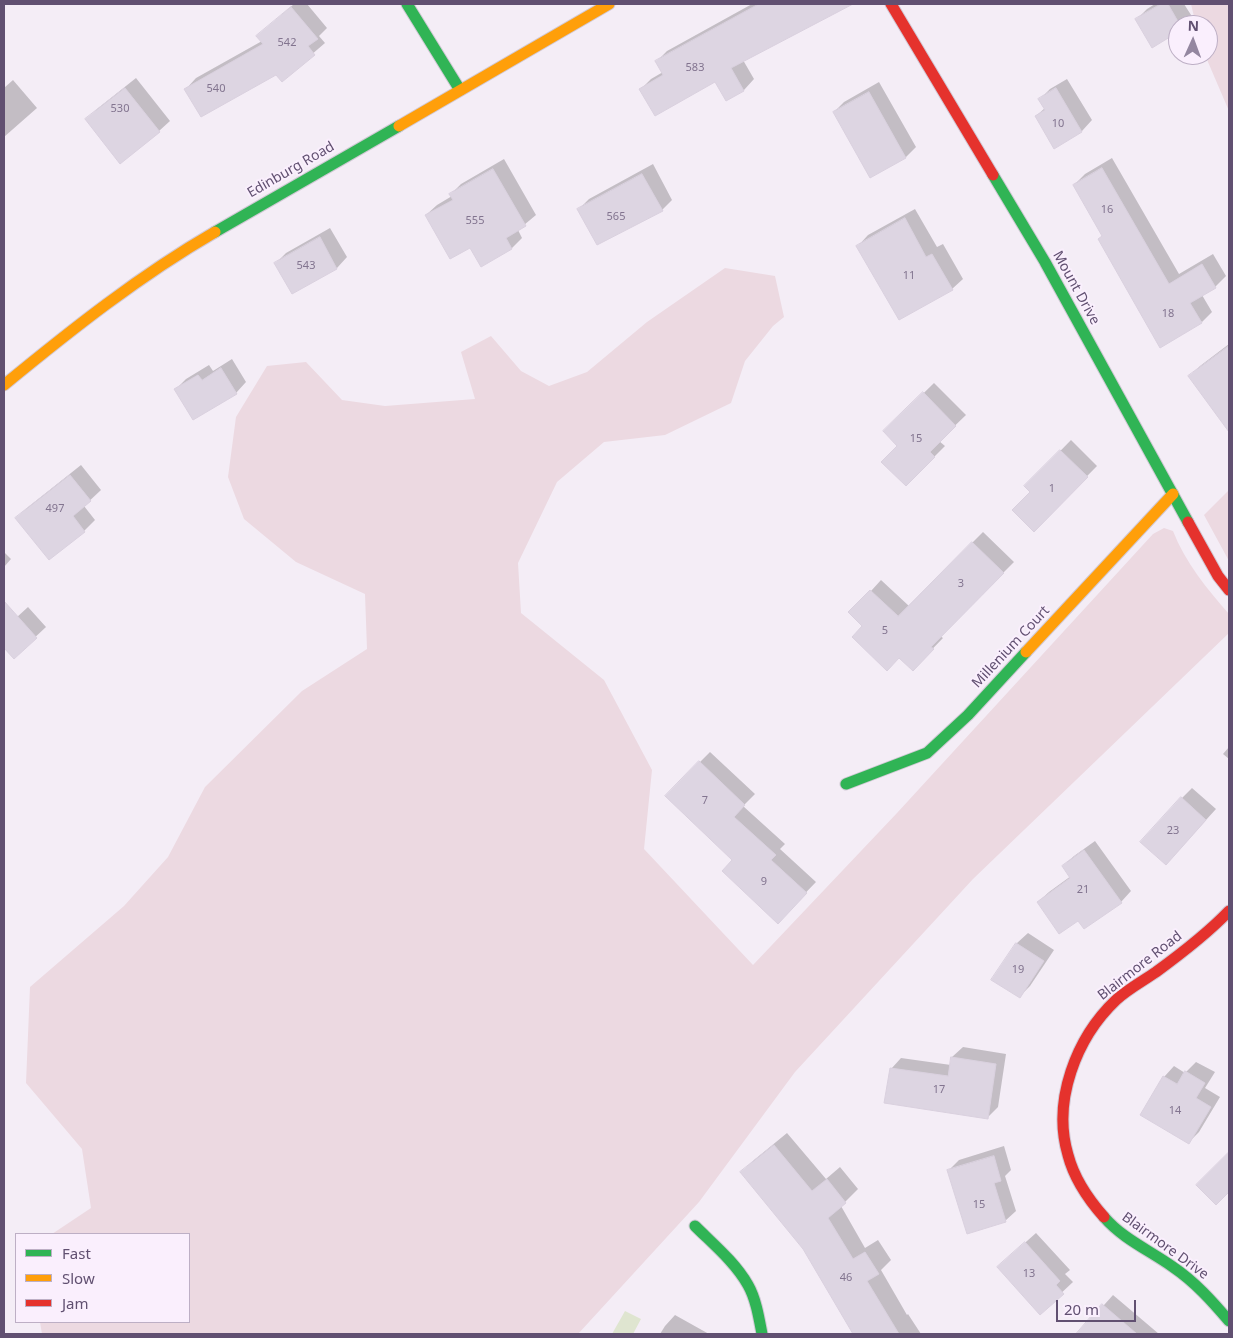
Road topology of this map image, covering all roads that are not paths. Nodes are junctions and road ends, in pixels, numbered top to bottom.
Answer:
1 (407, 4) edge
2 (609, 4) edge
3 (891, 4) edge
4 (460, 90) junction
5 (4, 386) edge
6 (1173, 494) junction
7 (1229, 590) edge
8 (846, 784) dead end
9 (1229, 911) edge
10 (1062, 1108) joint
11 (696, 1226) dead end
12 (1229, 1321) edge
13 (762, 1334) edge

1 - 4 street
2 - 4 street, Edinburg Road
3 - 6 street, Mount Drive
4 - 5 street, Edinburg Road
6 - 7 street, Mount Drive
6 - 8 street, Millenium Court
9 - 10 street, Blairmore Road
10 - 12 street, Blairmore Drive
11 - 13 street

